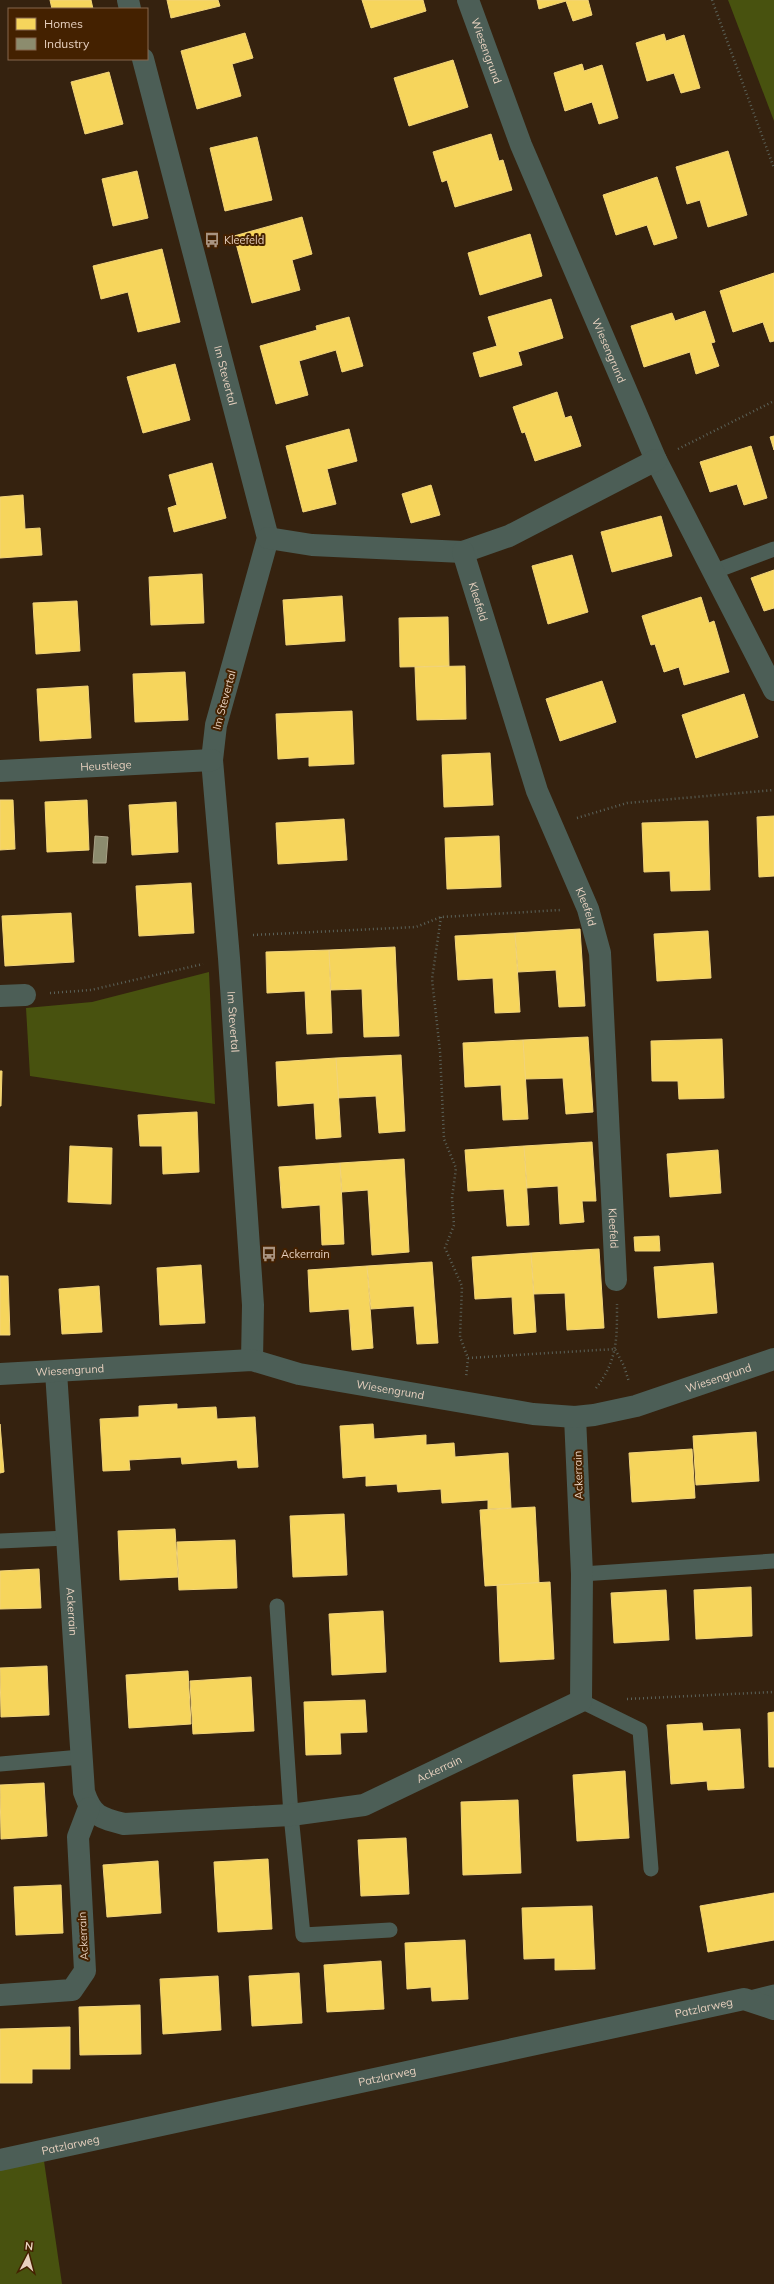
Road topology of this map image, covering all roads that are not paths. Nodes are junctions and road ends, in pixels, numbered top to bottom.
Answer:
1 (468, 0) edge
2 (143, 60) edge
3 (656, 460) junction
4 (268, 538) junction
5 (774, 549) edge
6 (463, 552) junction
7 (714, 572) junction
8 (774, 690) edge
9 (212, 760) junction
10 (0, 771) edge
11 (25, 995) road end
12 (0, 996) edge
13 (616, 1280) road end
14 (774, 1359) edge
15 (252, 1360) junction
16 (56, 1372) junction
17 (0, 1374) edge
18 (585, 1416) junction
19 (67, 1538) junction
20 (0, 1541) edge
21 (774, 1561) edge
22 (582, 1574) junction
23 (277, 1606) dead end
24 (581, 1701) junction
25 (81, 1758) junction
26 (0, 1764) edge
27 (89, 1808) junction
28 (292, 1815) junction
29 (651, 1869) dead end
30 (390, 1930) dead end
31 (774, 1992) edge
32 (0, 1995) edge
33 (744, 1999) junction
34 (774, 2009) edge
35 (0, 2160) edge

1 - 3 street, Wiesengrund
2 - 4 street, Im Stevertal
3 - 6 street
3 - 7 street, Wiesengrund
4 - 6 street
4 - 9 street, Im Stevertal
5 - 7 lane
6 - 13 street, Kleefeld
7 - 8 street, Wiesengrund
9 - 10 street, Heustiege
9 - 15 street, Im Stevertal
11 - 12 street
14 - 18 street, Wiesengrund
15 - 16 street, Wiesengrund
15 - 18 street, Wiesengrund
16 - 17 street, Wiesengrund
16 - 19 street, Ackerrain
18 - 22 street, Ackerrain
19 - 20 lane
19 - 25 street, Ackerrain
21 - 22 lane
22 - 24 street, Ackerrain
23 - 28 lane
24 - 28 street, Ackerrain
24 - 29 lane
25 - 26 lane
25 - 27 street, Ackerrain
27 - 28 street, Ackerrain
27 - 32 street, Ackerrain
28 - 30 lane
31 - 33 lane
33 - 34 street, Patzlarweg
33 - 35 street, Patzlarweg

